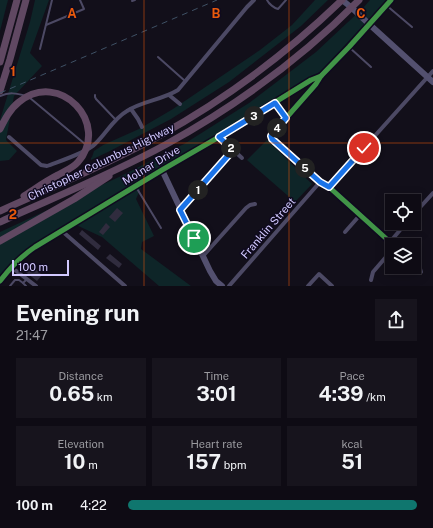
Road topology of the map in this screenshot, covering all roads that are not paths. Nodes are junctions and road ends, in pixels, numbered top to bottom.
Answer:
1 (17, 0) edge
2 (26, 0) edge
3 (52, 0) edge
4 (80, 0) edge
5 (254, 0) edge
6 (268, 0) edge
7 (286, 0) edge
8 (391, 0) edge
9 (340, 2) edge
10 (357, 2) edge
11 (386, 5) junction
12 (369, 24) junction
13 (46, 25) junction
14 (412, 27) dead end
15 (349, 47) junction
16 (40, 49) dead end
17 (158, 57) dead end
18 (0, 62) edge
19 (371, 67) dead end
20 (433, 71) edge
21 (321, 76) junction
22 (428, 77) junction
23 (186, 81) junction
24 (433, 82) edge
25 (0, 91) edge
26 (95, 95) dead end
27 (169, 95) junction
28 (0, 96) edge
29 (275, 103) junction
30 (180, 104) dead end
31 (131, 108) junction
32 (286, 118) junction
33 (116, 120) junction
34 (142, 127) dead end
35 (0, 129) edge
36 (9, 137) dead end
37 (219, 137) junction
38 (91, 148) junction
39 (233, 150) junction
40 (242, 158) dead end
41 (125, 165) junction
42 (162, 170) junction
43 (320, 182) junction
44 (135, 186) junction
45 (329, 187) junction
46 (433, 192) edge
47 (255, 204) dead end
48 (421, 206) edge
49 (180, 210) junction
50 (0, 211) edge
51 (360, 214) junction
52 (0, 222) edge
53 (161, 228) dead end
54 (400, 230) edge
55 (62, 231) junction
56 (345, 232) dead end
57 (386, 238) edge
58 (393, 238) edge
59 (0, 243) edge
60 (203, 256) junction
61 (385, 258) edge
62 (11, 266) junction
63 (27, 279) junction
64 (371, 280) dead end
65 (0, 281) edge
66 (22, 283) junction
67 (10, 286) edge
68 (26, 286) edge
69 (36, 286) edge
70 (125, 286) edge
71 (222, 286) edge
72 (229, 286) edge
73 (308, 286) edge
74 (332, 286) edge

1 - 18 highway
2 - 25 highway
3 - 13 lane
4 - 13 lane
5 - 23 street
6 - 7 lane
8 - 11 street
9 - 12 street
9 - 50 highway, Christopher Columbus Highway
10 - 41 highway, Christopher Columbus Highway
11 - 12 street
11 - 14 lane
12 - 15 street
12 - 22 street
13 - 16 lane
15 - 19 lane
15 - 21 street
17 - 23 lane
20 - 22 street
21 - 29 street, Molnar Drive
21 - 32 street
22 - 24 street
22 - 45 street
23 - 27 street
26 - 33 lane
27 - 30 street
27 - 31 street
28 - 38 lane
29 - 32 street
29 - 37 street, Molnar Drive
31 - 33 street
31 - 34 street
32 - 43 street
33 - 38 street
35 - 50 highway
36 - 38 street
37 - 39 street
37 - 42 street, Molnar Drive
39 - 40 street
39 - 49 street
41 - 52 highway, Christopher Columbus Highway
41 - 59 highway
42 - 44 street, Molnar Drive
42 - 49 street
43 - 45 street
43 - 72 street, Franklin Street
44 - 53 lane
44 - 55 street, Molnar Drive
45 - 51 street
46 - 48 street
47 - 60 street
49 - 60 street
51 - 56 street
51 - 57 street
54 - 58 street
55 - 62 street, Molnar Drive
55 - 70 street
60 - 71 street
61 - 64 street
62 - 63 street
62 - 65 street, Molnar Drive
63 - 66 lane
63 - 69 street
66 - 67 lane
66 - 68 lane
73 - 74 street

